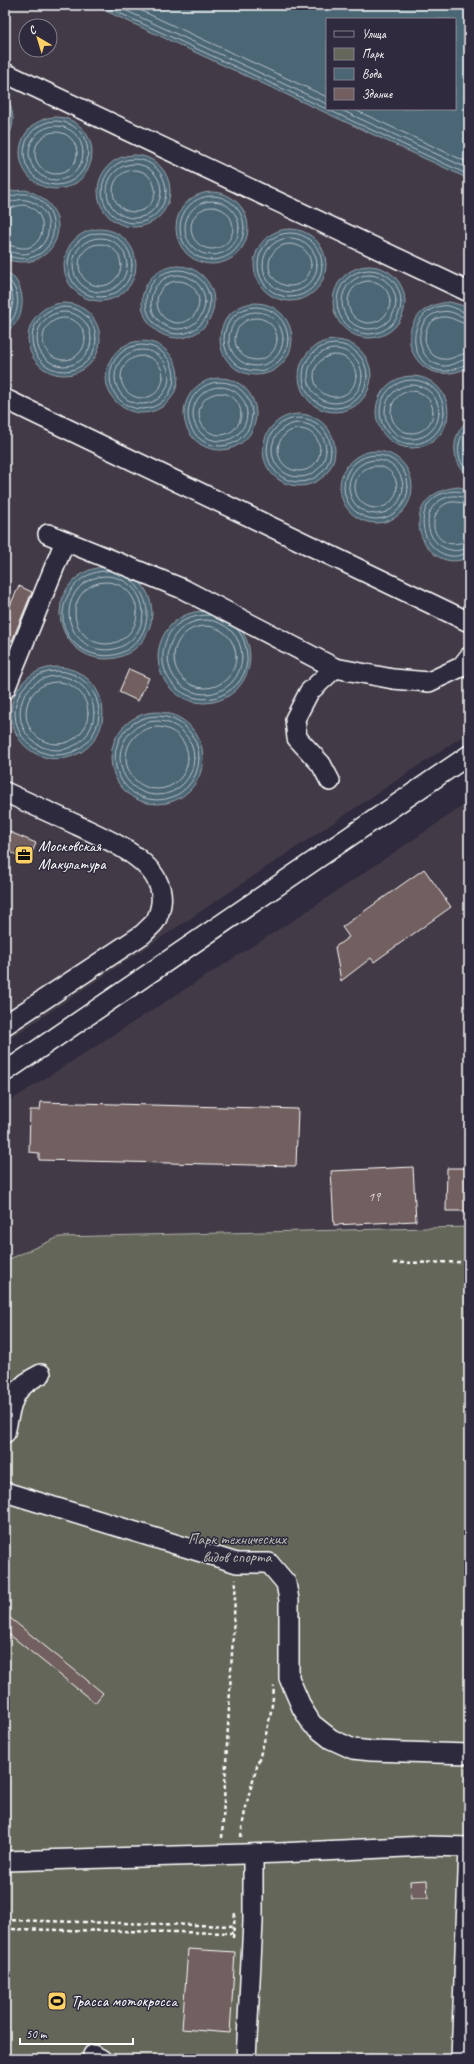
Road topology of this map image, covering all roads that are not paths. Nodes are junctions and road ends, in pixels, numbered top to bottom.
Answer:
1 (5, 73) edge
2 (469, 292) edge
3 (5, 399) edge
4 (48, 534) dead end
5 (65, 541) junction
6 (469, 622) edge
7 (469, 657) edge
8 (335, 668) junction
9 (5, 690) edge
10 (469, 755) edge
11 (330, 781) dead end
12 (5, 792) edge
13 (5, 1025) edge
14 (5, 1072) edge
15 (41, 1374) dead end
16 (5, 1433) edge
17 (5, 1492) edge
18 (469, 1754) edge
19 (469, 1847) edge
20 (238, 1854) junction
21 (5, 1860) edge
22 (246, 2059) edge
23 (461, 2059) edge

1 - 2 lane
3 - 6 lane
4 - 5 lane
5 - 8 lane
5 - 9 lane
7 - 8 lane
8 - 11 lane
10 - 14 lane
12 - 13 lane
15 - 16 lane
17 - 18 lane
19 - 20 lane
19 - 23 lane
20 - 21 lane
20 - 22 lane

